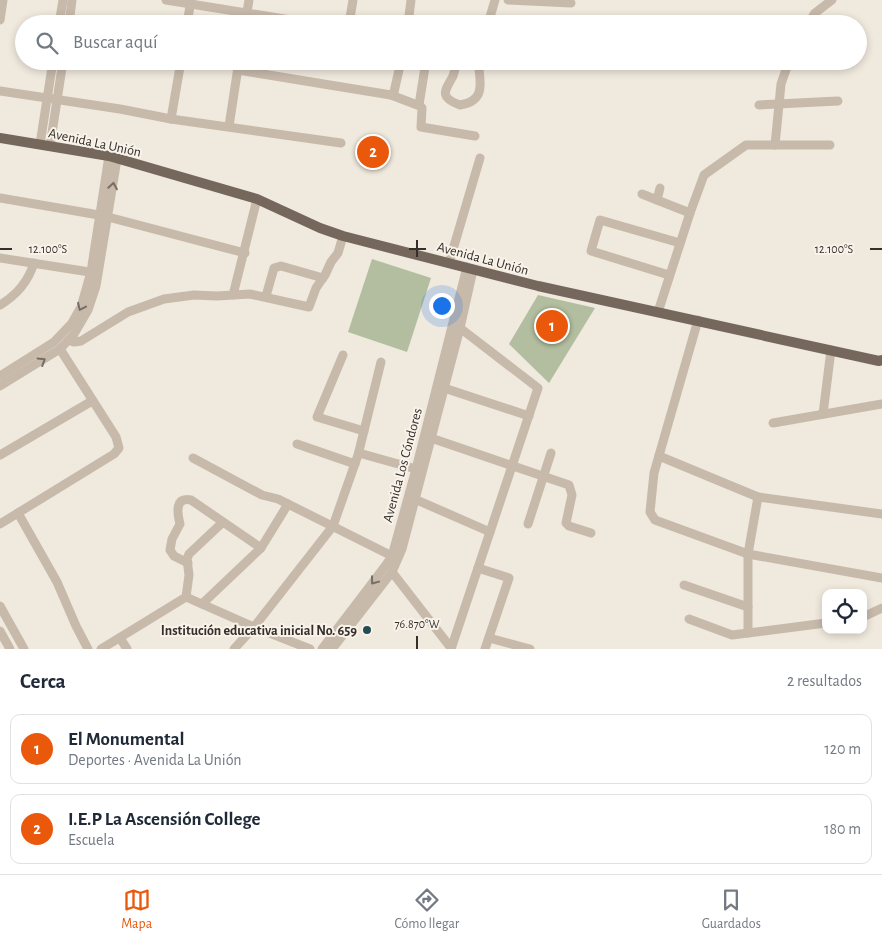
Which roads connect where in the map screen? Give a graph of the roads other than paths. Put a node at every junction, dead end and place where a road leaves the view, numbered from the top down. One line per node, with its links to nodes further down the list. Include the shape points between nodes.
1 (3, 0): 22 (street)
2 (63, 0): 14 (street)
3 (72, 0): 15 (street)
4 (166, 0): 11 (street)
5 (249, 0): 13 (street)
6 (353, 0): 18 (street)
7 (411, 0): 19 (street)
8 (495, 0): 20 (street)
9 (508, 0): 12 (street)
10 (832, 0): 21 (street)
11 (191, 2): 13 (street); 16 (street)
12 (571, 3)
13 (247, 13): 17 (street)
14 (60, 15)
15 (70, 15)
16 (189, 15)
17 (259, 15)
18 (350, 15)
19 (409, 15)
20 (491, 15)
21 (814, 15)
22 (0, 20)
23 (52, 70): 35 (street)
24 (61, 70): 36 (street)
25 (179, 70): 41 (street)
26 (237, 70): 42 (street)
27 (259, 70): 34 (street)
28 (399, 70): 34 (street)
29 (425, 70): 39 (street)
30 (454, 70): 31 (street, via 444,90 448,100 460,105 477,97)
31 (480, 70)
32 (786, 70): 38 (street)
33 (0, 91): 35 (street)
34 (391, 95): 39 (street)
35 (47, 98): 36 (street); 46 (street)
36 (56, 100): 41 (street); 46 (street)
37 (838, 101): 38 (street)
38 (779, 104): 40 (street); 47 (street)
39 (419, 105): 43 (street, via 422,108 421,127)
40 (759, 105)
41 (171, 119): 42 (street)
42 (229, 126): 45 (street)
43 (476, 136)
44 (0, 138): 46 (main road, Avenida La Unión)
45 (341, 143)
46 (45, 145): 49 (main road, Avenida La Unión)
47 (775, 145): 48 (street); 56 (street, via 746,145 706,173)
48 (830, 145)
49 (113, 157): 54 (main road, Avenida La Unión); 57 (street)
50 (480, 158): 63 (street)
51 (660, 188): 55 (street)
52 (642, 194): 55 (street)
53 (0, 198): 57 (street)
54 (257, 199): 58 (main road, Avenida La Unión); 60 (street)
55 (657, 200): 56 (street)
56 (690, 212): 59 (street)
57 (103, 216): 60 (street); 65 (street)
58 (343, 236): 63 (main road, Avenida La Unión); 67 (street, via 338,253)
59 (680, 243): 66 (street); 66 (street, via 600,220 591,251)
60 (245, 253): 68 (street)
61 (0, 258): 62 (street)
62 (34, 263): 65 (street); 70 (street, via 21,288)
63 (449, 263): 64 (main road, Avenida La Unión)
64 (470, 269): 71 (main road, Avenida La Unión); 73 (street, Avenida Los Cóndores); 98 (street, Avenida Los Cóndores)
65 (94, 273): 74 (street, via 94,294); 80 (street, one-way to 80, via 81,307 67,330 47,348)
66 (669, 275): 71 (street)
67 (323, 278): 69 (street, via 309,307); 69 (street, via 281,266 274,268)
68 (233, 295): 69 (street); 74 (street, via 164,299 128,312 81,341)
69 (266, 296)
70 (0, 306)
71 (658, 312): 72 (main road, Avenida La Unión)
72 (698, 320): 76 (main road, Avenida La Unión); 94 (street)
73 (460, 328): 82 (street, Avenida Los Cóndores); 86 (street, via 538,388)
74 (69, 340): 75 (street)
75 (60, 349): 81 (street, one-way to 75); 83 (street)
76 (831, 350): 79 (main road, Avenida La Unión); 85 (street)
77 (343, 355): 88 (street, via 317,417)
78 (381, 362): 88 (street)
79 (881, 362)
80 (0, 376)
81 (0, 386)
82 (444, 388): 86 (street); 89 (street, Avenida Los Cóndores)
83 (92, 401): 93 (street); 103 (street, via 116,437 119,448)
84 (882, 404): 85 (street)
85 (823, 414): 87 (street)
86 (529, 416): 97 (street)
87 (773, 423)
88 (364, 431): 91 (street)
89 (431, 438): 97 (street); 101 (street, Avenida Los Cóndores)
90 (297, 444): 96 (street)
91 (359, 453): 96 (street); 98 (street)
92 (551, 453): 99 (street)
93 (0, 455)
94 (660, 456): 100 (street); 112 (street, via 650,495 650,512 655,520)
95 (192, 458): 102 (street)
96 (355, 464): 108 (street)
97 (512, 465): 99 (street); 109 (street)
98 (416, 469): 101 (street, Avenida Los Cóndores)
99 (544, 476): 107 (street); 110 (street, via 569,485 572,495 566,523)
100 (758, 497): 104 (street); 112 (street)
101 (412, 498): 109 (street); 113 (street, Avenida Los Cóndores); 116 (street, Avenida Los Cóndores, via 402,549)
102 (288, 504): 108 (street); 111 (street)
103 (18, 513): 106 (street); 134 (street)
104 (882, 514)
105 (223, 522): 111 (street); 114 (street, via 189,554); 114 (street, via 191,500 181,501 177,512 180,524 170,550 174,556)
106 (0, 524)
107 (528, 524)
108 (333, 526): 113 (street); 127 (street)
109 (490, 532): 115 (street)
110 (591, 534)
111 (261, 548): 120 (street)
112 (748, 554): 117 (street); 122 (street)
113 (392, 556): 139 (street, Avenida Los Cóndores, one-way to 139)
114 (188, 563): 119 (street, via 190,575)
115 (478, 568): 131 (street, via 509,578); 141 (street)
116 (392, 572): 140 (street, Avenida Los Cóndores); 141 (street)
117 (882, 578)
118 (684, 585): 122 (street)
119 (186, 597): 120 (street); 130 (street)
120 (202, 604): 127 (street)
121 (0, 606): 133 (street)
122 (748, 607): 129 (street)
123 (882, 608): 124 (street)
124 (867, 615)
125 (690, 618): 129 (street, via 732,635)
126 (822, 624): 129 (street)
127 (254, 627): 137 (street); 138 (street)
128 (0, 631): 132 (street)
129 (748, 633)
130 (120, 638): 135 (street); 136 (street)
131 (489, 638): 142 (street); 143 (street)
132 (10, 649)
133 (24, 649)
134 (88, 649)
135 (101, 649)
136 (126, 649)
137 (234, 649)
138 (310, 649)
139 (322, 649)
140 (332, 649)
141 (451, 649)
142 (486, 649)
143 (530, 649)

